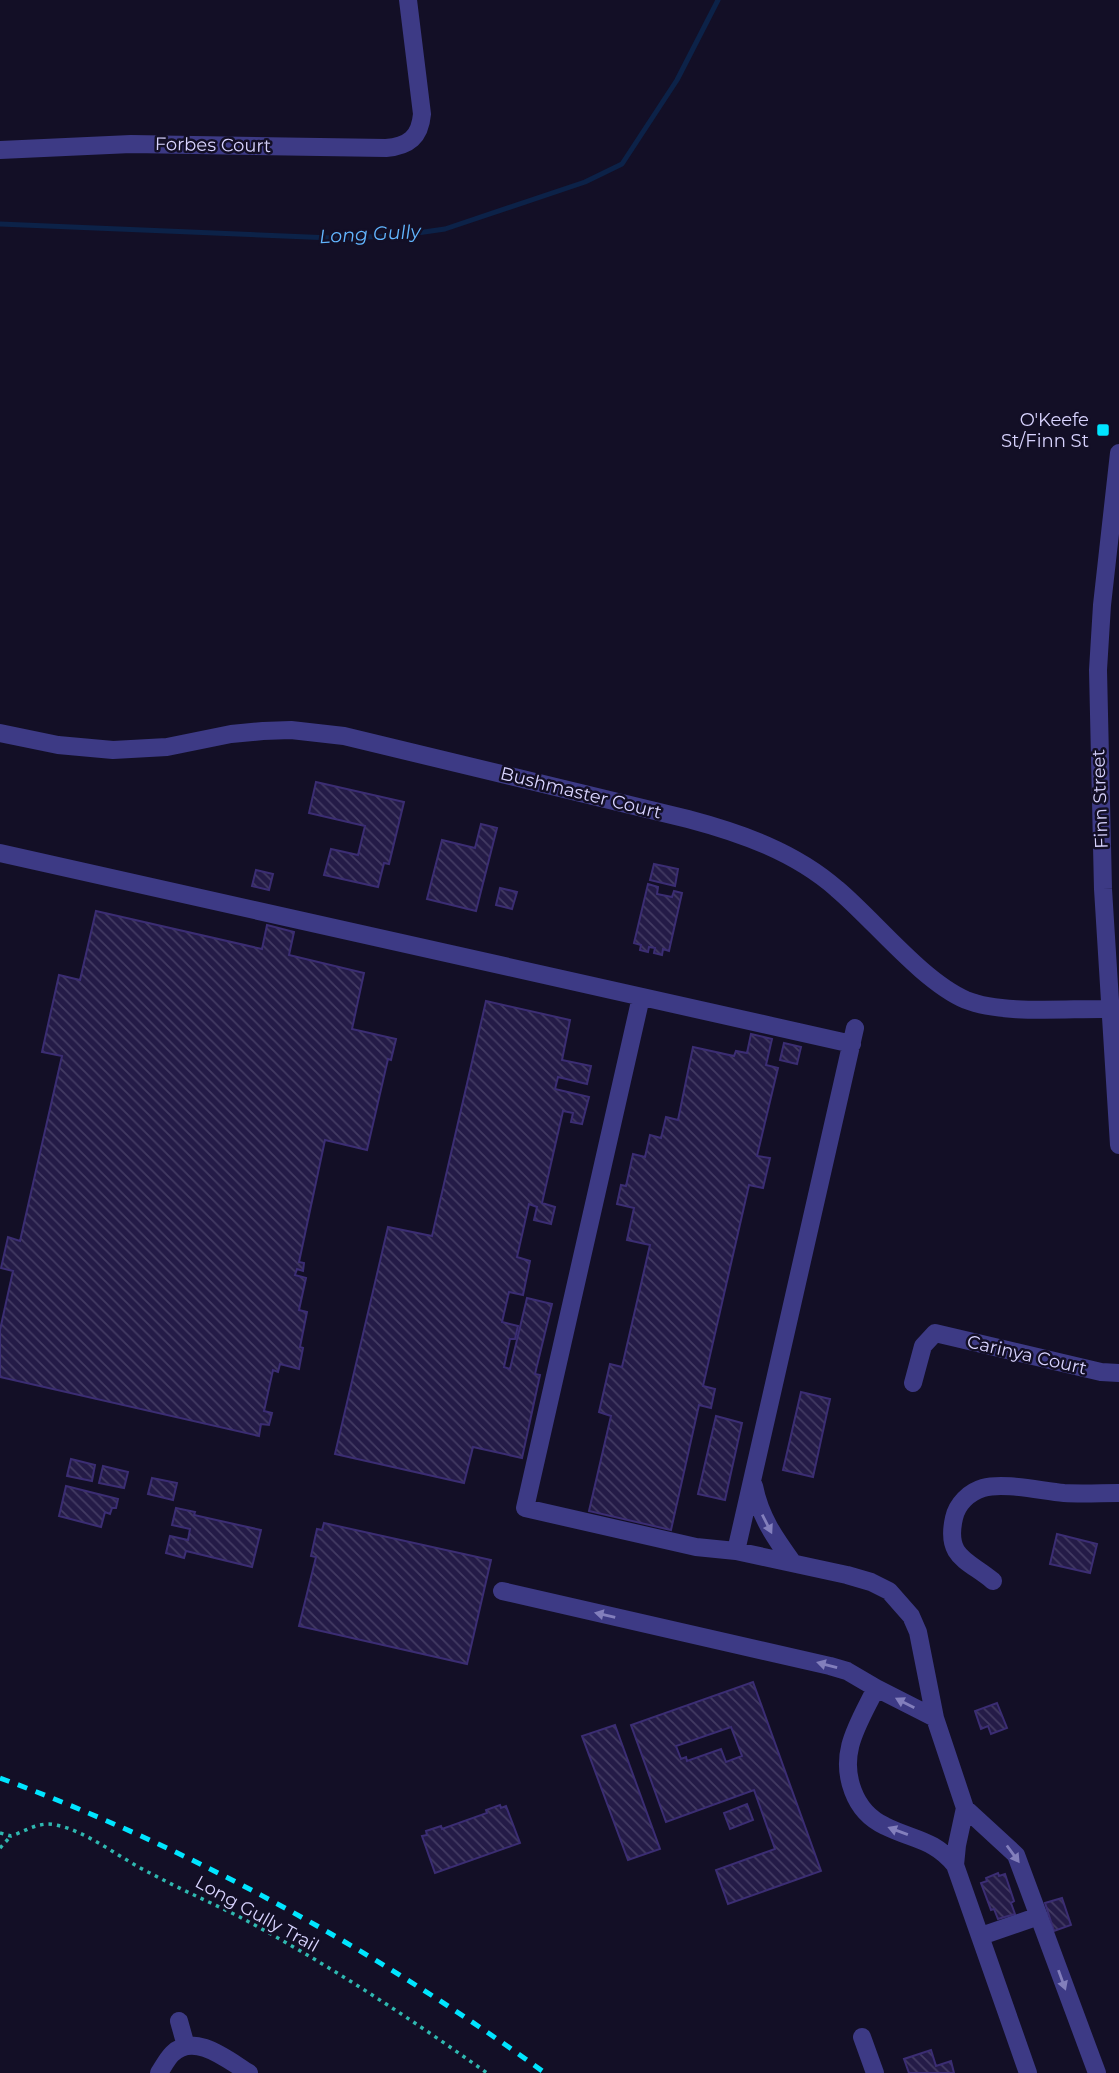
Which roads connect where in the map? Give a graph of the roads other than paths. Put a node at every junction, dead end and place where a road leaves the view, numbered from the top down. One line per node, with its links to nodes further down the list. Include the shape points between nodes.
1 (408, 0): 2 (street, Forbes Court, via 421,102 419,131 406,145 131,144)
2 (0, 150)
3 (1119, 453): 4 (street, Finn Street)
4 (1115, 526): 7 (street, Finn Street, via 1098,670)
5 (0, 733): 9 (street, Bushmaster Court, via 86,749 141,750 262,731 318,732 675,816 759,841 817,872 929,976 969,1001 1012,1008)
6 (0, 853): 8 (street)
7 (1111, 887): 9 (street, Finn Street)
8 (641, 997): 13 (street, via 853,1036); 15 (street, via 525,1508 696,1547)
9 (1110, 1009): 10 (street, Finn Street)
10 (1119, 1145)
11 (1119, 1373): 12 (street, Carinya Court, via 935,1333 923,1346)
12 (913, 1383)
13 (753, 1480): 15 (street); 16 (street, one-way to 16, via 769,1531)
14 (1119, 1493): 17 (street, via 990,1486 972,1492 956,1512 955,1548 960,1558)
15 (736, 1551): 16 (street)
16 (793, 1563): 20 (street, via 871,1582 901,1603 923,1649)
17 (993, 1581)
18 (502, 1591): 19 (street, one-way to 18, via 830,1666)
19 (876, 1688): 20 (street, one-way to 19); 22 (street, one-way to 19, via 937,1847 884,1826 866,1814 856,1799 849,1782 848,1751)
20 (935, 1718): 21 (street)
21 (965, 1808): 22 (street); 23 (street, one-way to 23, via 1016,1855)
22 (956, 1865): 24 (street)
23 (1039, 1916): 24 (street); 32 (street, one-way to 32)
24 (981, 1936): 31 (street)
25 (179, 2021): 27 (street)
26 (862, 2037): 30 (street)
27 (186, 2046): 28 (street, via 171,2055); 29 (street, via 205,2048)
28 (159, 2073)
29 (249, 2073)
30 (875, 2073)
31 (1028, 2073)
32 (1097, 2073)

